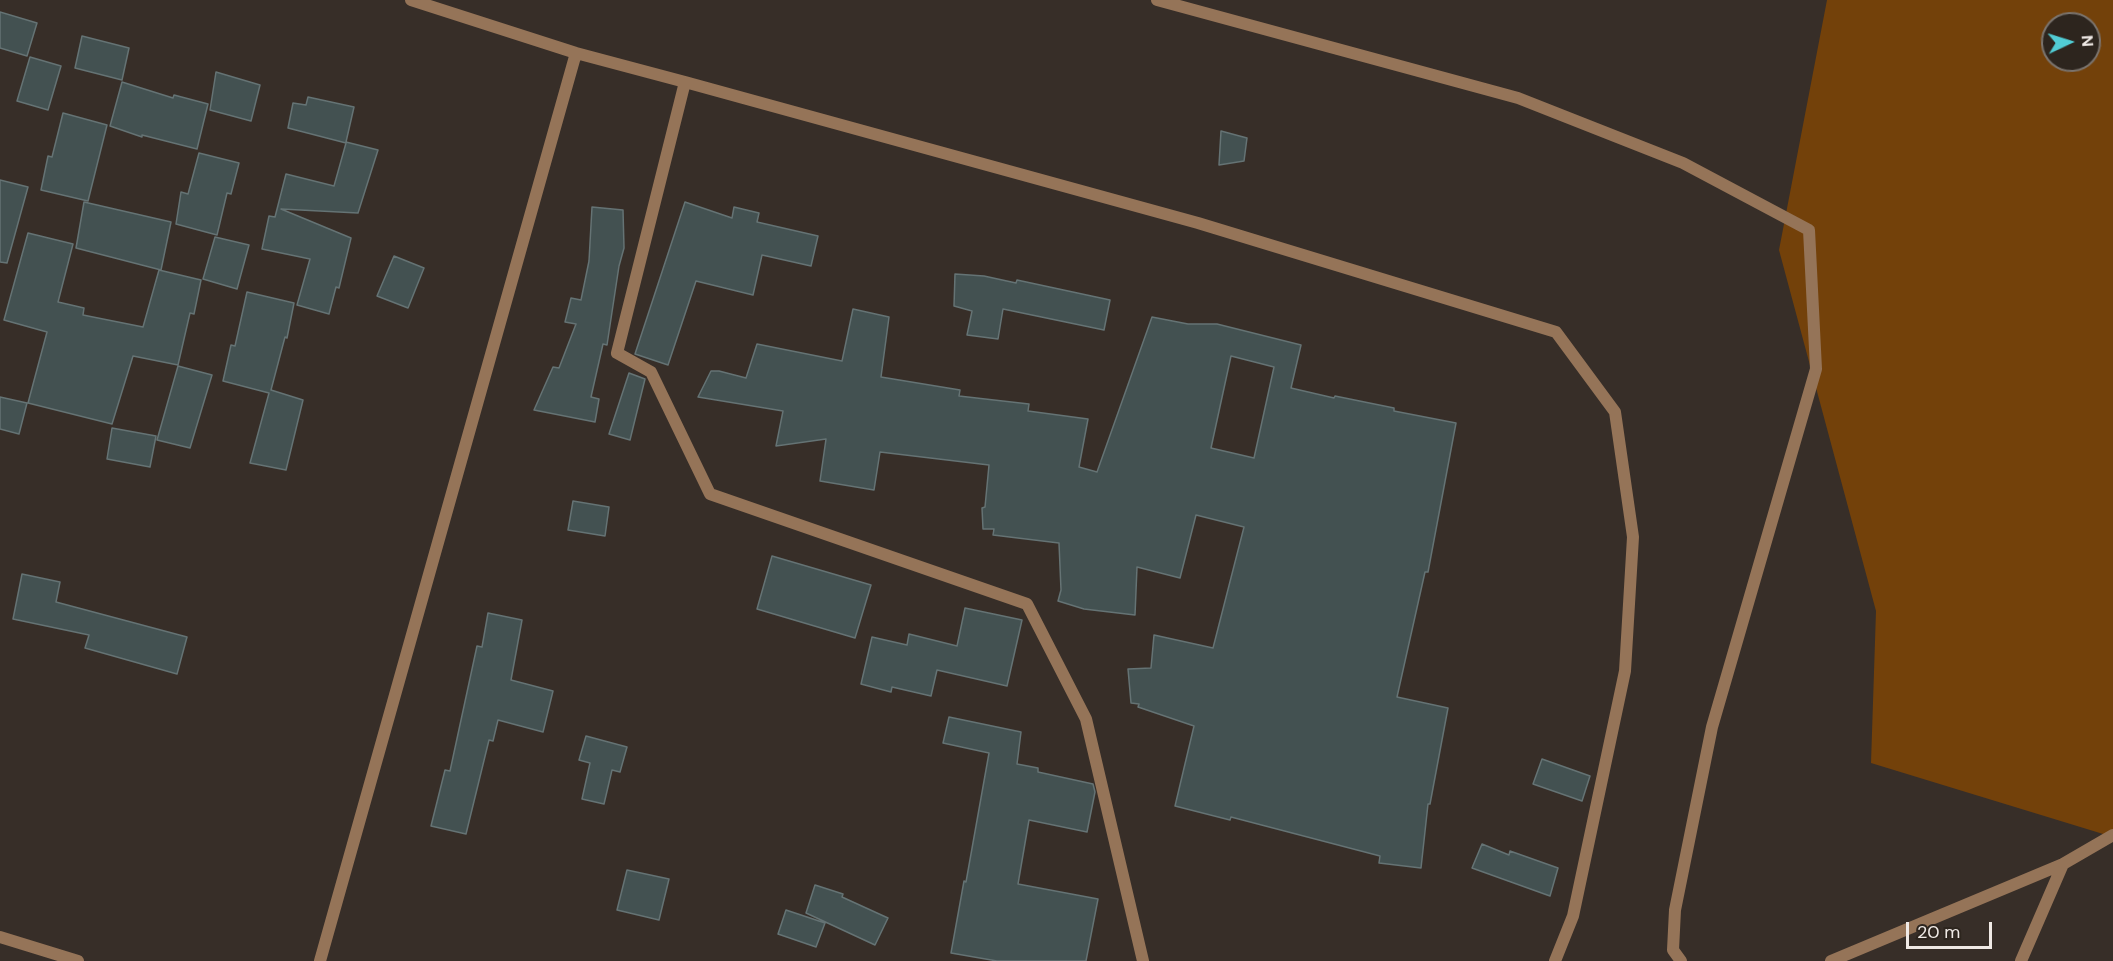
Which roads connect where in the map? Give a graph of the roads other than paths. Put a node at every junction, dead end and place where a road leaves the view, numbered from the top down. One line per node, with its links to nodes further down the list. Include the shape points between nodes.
1 (411, 0): 3 (street)
2 (1157, 0): 12 (street, via 1518,98 1683,163 1809,230 1816,369 1712,727 1675,910 1673,950)
3 (576, 53): 4 (street); 9 (street)
4 (685, 81): 10 (street, via 617,353 651,372 710,494 1027,604 1086,719); 11 (street, via 1198,223 1556,332 1615,412 1633,537 1625,671 1573,916)
5 (2113, 835): 6 (street)
6 (2063, 864): 13 (street); 14 (street)
7 (0, 937): 8 (street)
8 (78, 961)
9 (320, 961)
10 (1143, 961)
11 (1555, 961)
12 (1681, 961)
13 (1831, 961)
14 (2021, 961)

